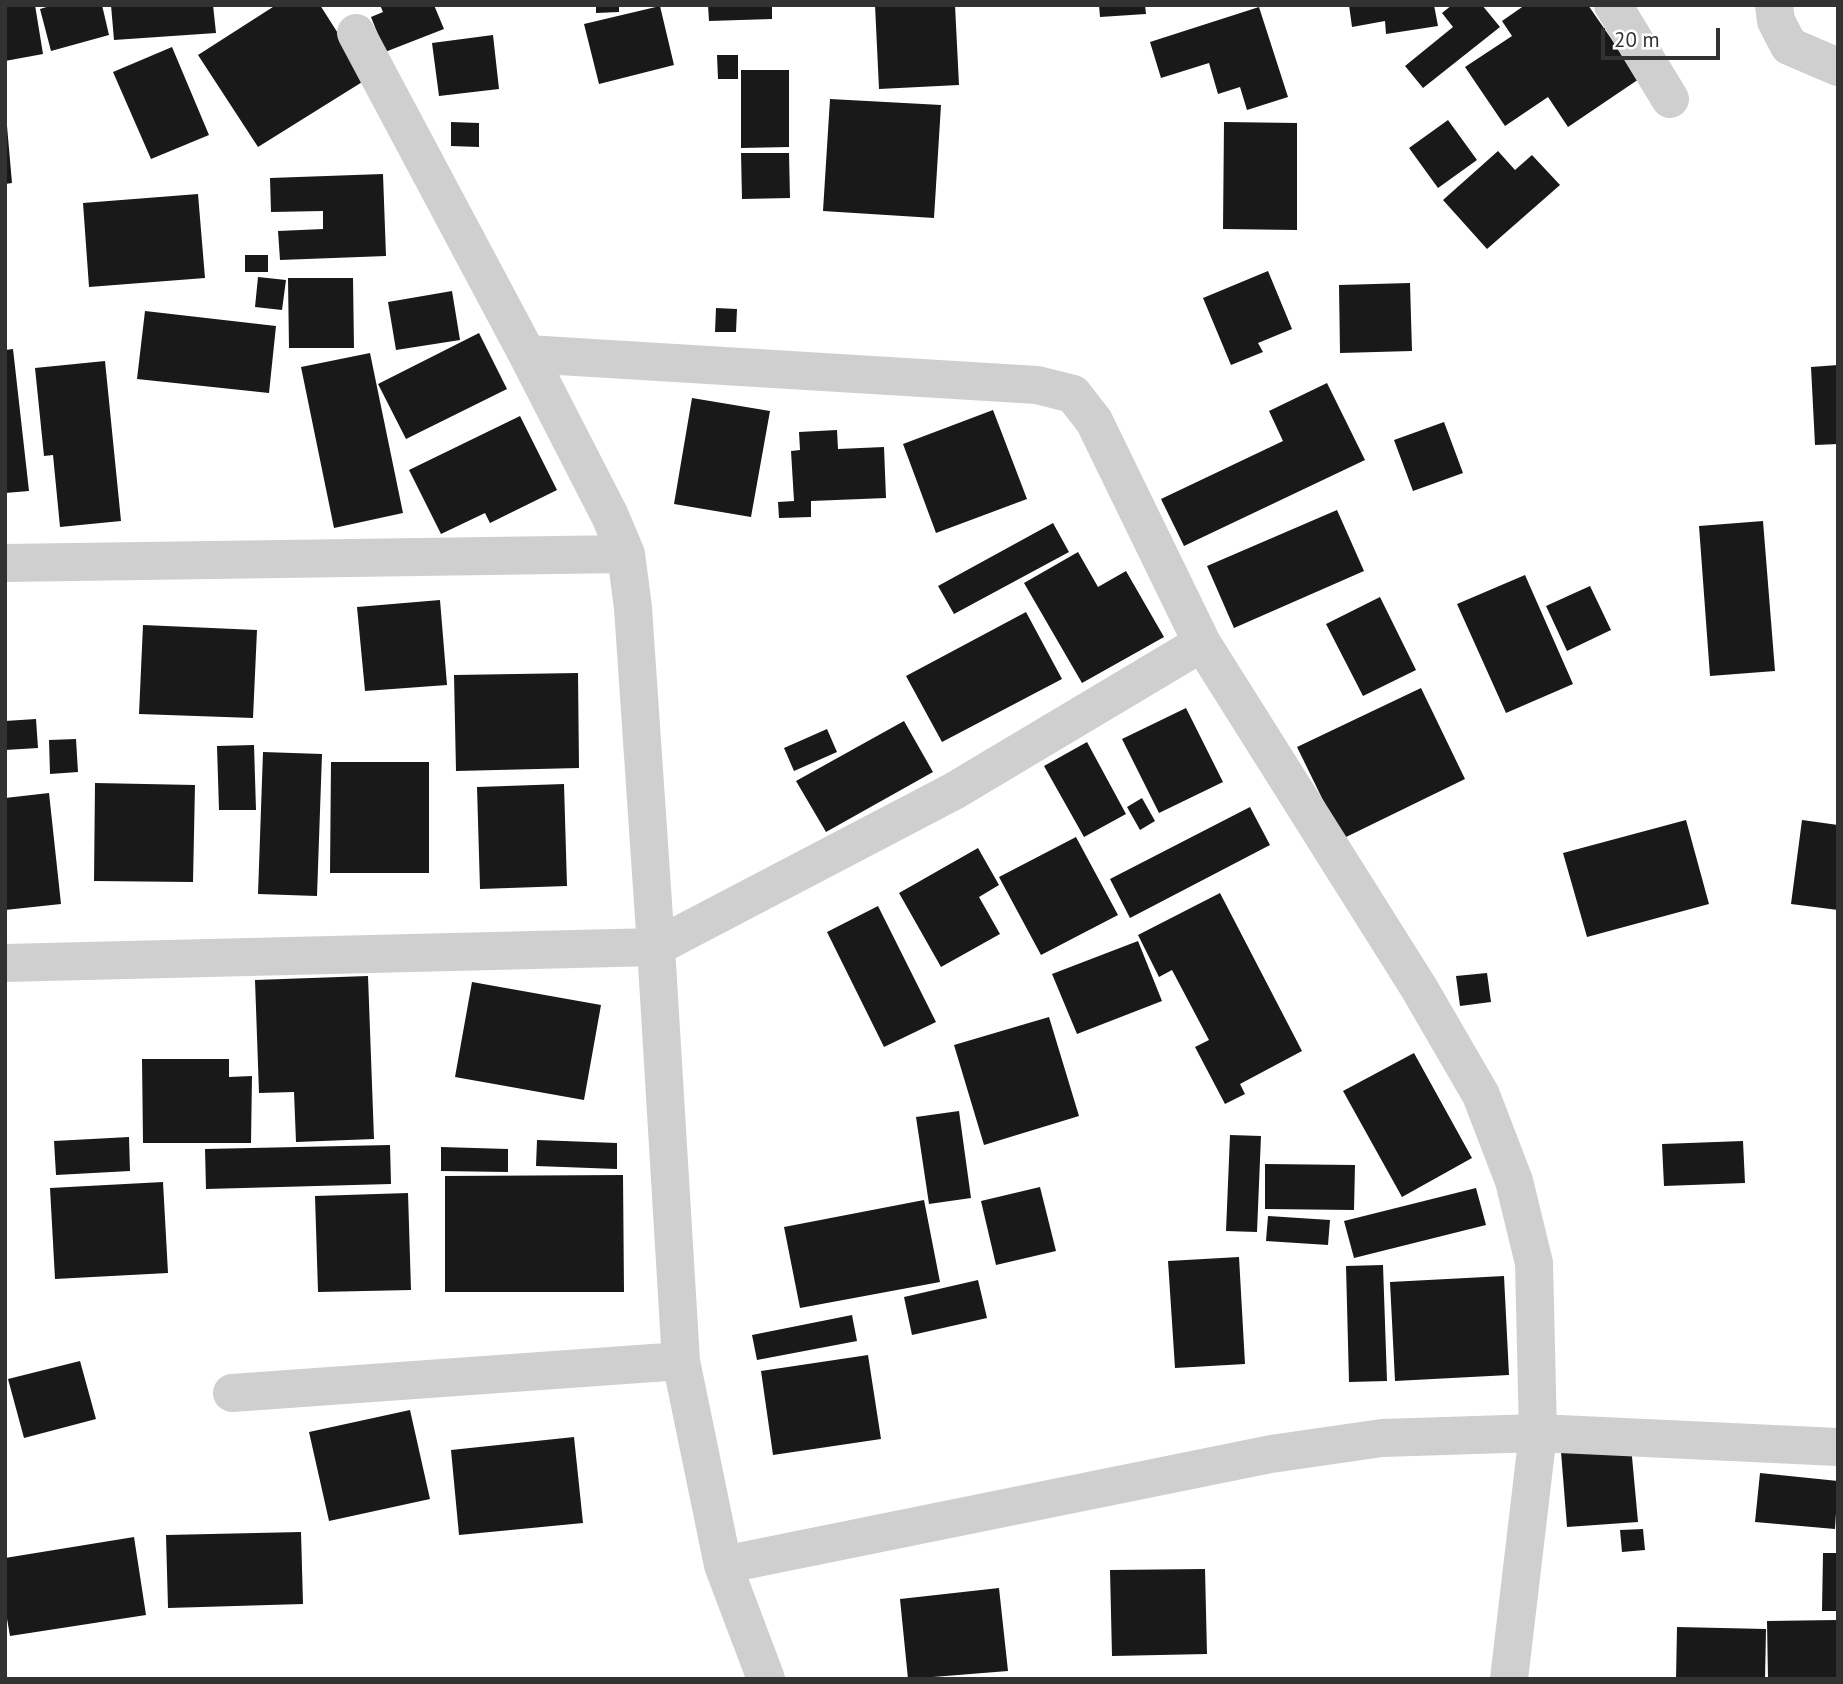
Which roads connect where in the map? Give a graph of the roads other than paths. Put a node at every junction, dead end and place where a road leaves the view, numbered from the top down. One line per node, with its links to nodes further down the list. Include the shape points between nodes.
1 (1613, 5): 5 (street)
2 (1774, 5): 4 (street, via 1776,21 1789,46)
3 (356, 33): 6 (street)
4 (1838, 67)
5 (1670, 99)
6 (527, 354): 7 (street); 9 (street, via 1037,385 1073,394 1094,421)
7 (626, 554): 8 (street); 10 (street)
8 (5, 563)
9 (1202, 643): 10 (street, via 954,791); 14 (street, via 1419,988 1481,1096 1514,1181 1534,1263)
10 (656, 947): 11 (street); 12 (street)
11 (5, 963)
12 (681, 1361): 13 (street); 16 (street)
13 (232, 1393)
14 (1538, 1433): 15 (street); 16 (street, via 1382,1438 1270,1454); 18 (street)
15 (1831, 1439)
16 (723, 1565): 17 (street)
17 (765, 1679)
18 (1509, 1679)

